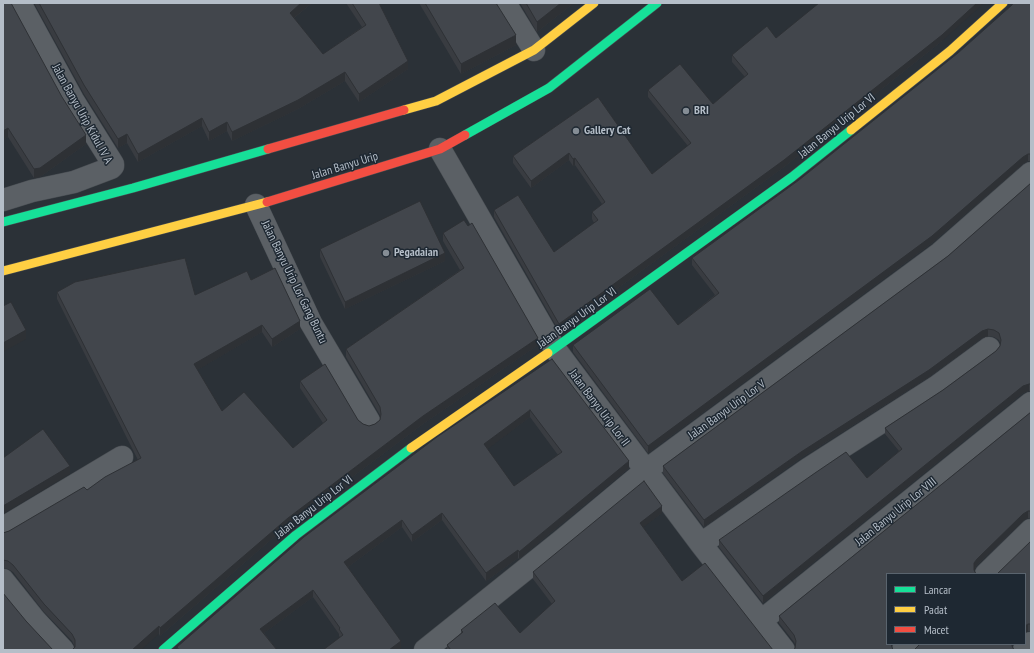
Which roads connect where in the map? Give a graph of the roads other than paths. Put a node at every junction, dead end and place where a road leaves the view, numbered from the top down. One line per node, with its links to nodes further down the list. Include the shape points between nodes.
1 (20, 3): 9 (street, Jalan Banyu Urip Kidul IV A, via 73,100 113,166 74,182)
2 (505, 3): 6 (street)
3 (594, 3): 6 (main road)
4 (657, 3): 7 (main road, Jalan Banyu Urip, via 549,88)
5 (1003, 3): 14 (main road, Jalan Banyu Urip Lor VI, via 950,51 792,178)
6 (534, 50): 11 (main road, via 436,101 140,186)
7 (440, 149): 10 (main road, Jalan Banyu Urip); 14 (street, Jalan Banyu Urip Lor II)
8 (1031, 173): 18 (street, Jalan Banyu Urip Lor V, via 940,253)
9 (3, 200)
10 (256, 205): 12 (main road, Jalan Banyu Urip); 16 (street, Jalan Banyu Urip Lor Gang Buntu, via 311,323)
11 (6, 217)
12 (3, 272)
13 (989, 348): 21 (street, via 936,387 808,468)
14 (555, 349): 18 (street, Jalan Banyu Urip Lor II); 27 (main road, Jalan Banyu Urip Lor VI, via 430,434 296,535)
15 (1031, 403): 24 (street, Jalan Banyu Urip Lor VIII)
16 (369, 421)
17 (122, 457): 19 (street)
18 (646, 471): 21 (street, Jalan Banyu Urip Lor II); 28 (street, Jalan Banyu Urip Lor V)
19 (3, 528)
20 (1031, 530): 22 (street)
21 (701, 544): 24 (street, Jalan Banyu Urip Lor II)
22 (987, 573)
23 (3, 580): 26 (street)
24 (761, 621): 29 (street, Jalan Banyu Urip Lor II)
25 (1031, 643): 30 (street)
26 (63, 650)
27 (163, 650)
28 (426, 650)
29 (784, 650)
30 (1024, 650)

